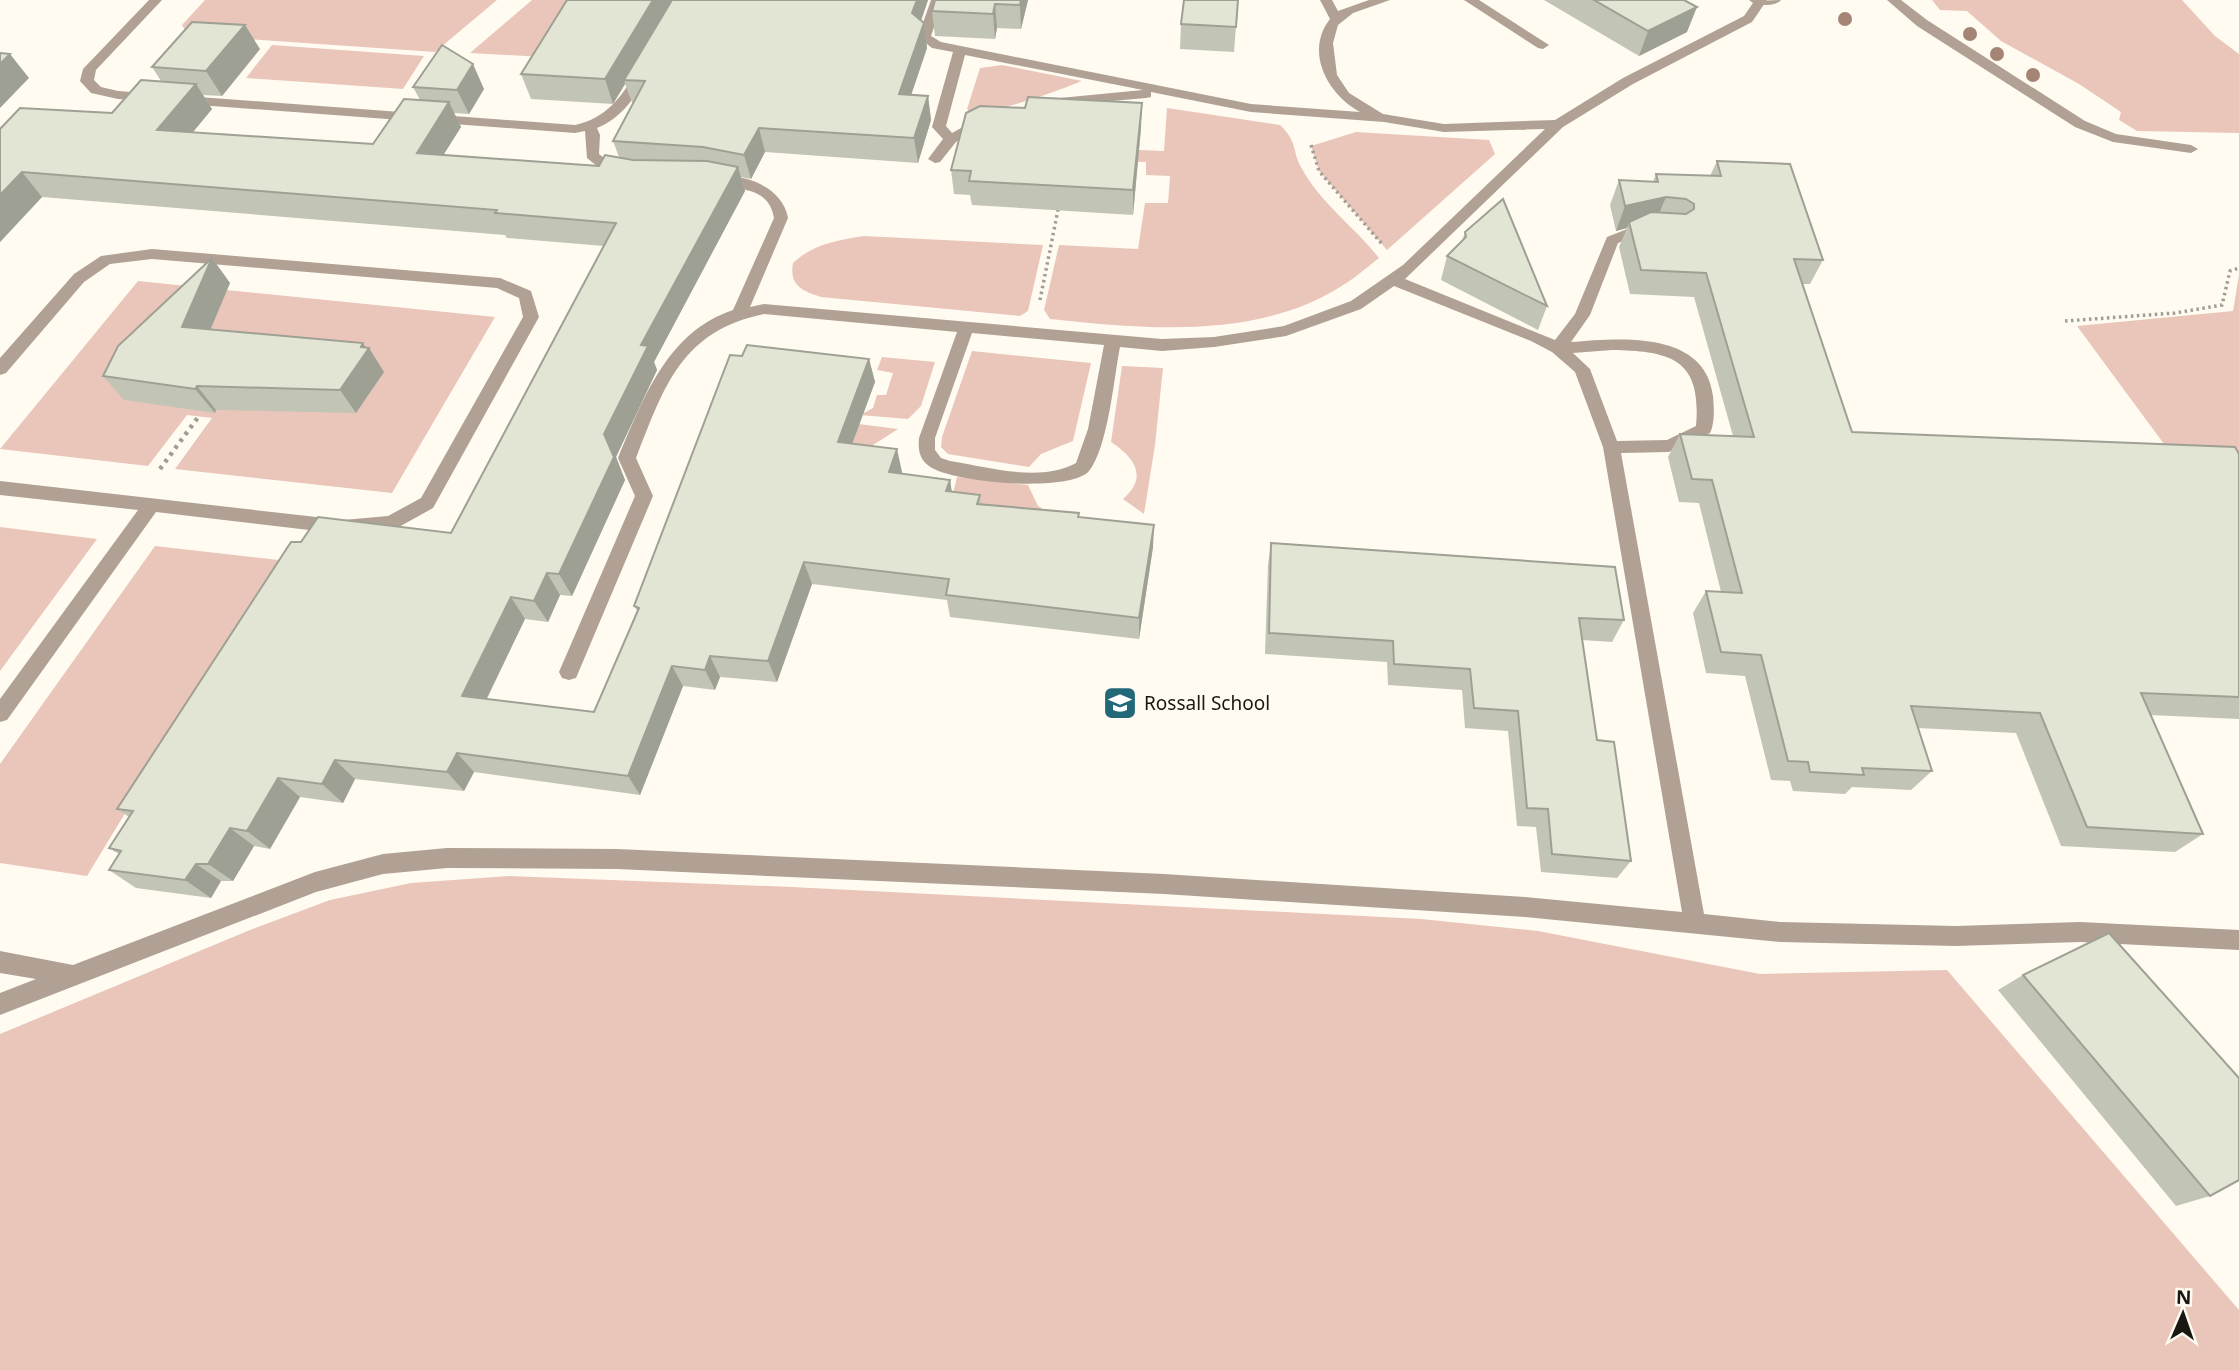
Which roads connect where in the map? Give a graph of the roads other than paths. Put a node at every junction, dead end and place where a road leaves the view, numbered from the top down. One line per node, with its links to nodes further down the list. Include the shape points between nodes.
1 (156, 0): 19 (street, via 90,69 87,81 96,90 544,128)
2 (937, 0): 12 (street, via 925,37 937,45)
3 (1326, 0): 10 (street)
4 (1384, 0): 10 (street)
5 (1470, 0): 11 (street)
6 (1755, 0): 9 (street)
7 (1775, 0): 9 (street)
8 (1893, 0): 21 (street, via 2080,124 2113,138)
9 (1761, 1): 18 (street, via 1748,19 1628,81)
10 (1336, 19): 17 (street, via 1326,52 1333,80 1355,104)
11 (1543, 45)
12 (960, 49): 14 (street); 20 (street, via 939,127)
13 (651, 57): 19 (street, via 621,108)
14 (1168, 92): 15 (street); 17 (street, via 1251,108)
15 (1040, 105)
16 (993, 117): 20 (street)
17 (1384, 118): 18 (street, via 1444,128)
18 (1558, 124): 26 (street)
19 (590, 127): 23 (street, via 592,155 613,172)
20 (951, 139): 22 (street)
21 (2191, 149)
22 (935, 159)
23 (638, 174)
24 (703, 180): 27 (street, via 741,183 772,195 781,208 781,218)
25 (1664, 230): 30 (street, via 1640,229 1612,240 1582,315)
26 (1401, 275): 29 (street, via 1356,305 1286,331 1214,342); 30 (street)
27 (740, 311): 28 (street, via 764,309); 35 (street, via 709,325 669,366 627,458 645,495)
28 (966, 328): 29 (street); 29 (street, via 926,451 949,467 1042,478 1067,477 1084,467)
29 (1113, 342)
30 (1558, 348): 32 (street, via 1582,369); 32 (street, via 1651,347 1679,355 1697,372 1706,404 1704,429 1669,446)
31 (0, 369): 34 (street, via 79,278 106,260 152,254 500,284 526,295 531,317 427,503 391,523 343,527)
32 (1611, 447): 37 (street)
33 (0, 488): 34 (street)
34 (144, 503): 36 (street)
35 (569, 672)
36 (0, 714)
37 (1694, 922): 38 (street, via 1780,932 1956,936 2080,932); 40 (street, via 1525,906 1150,883 617,859 447,858 383,864 315,882)
38 (2239, 940)
39 (0, 962): 40 (street)
40 (74, 975): 41 (street)
41 (0, 1004)

